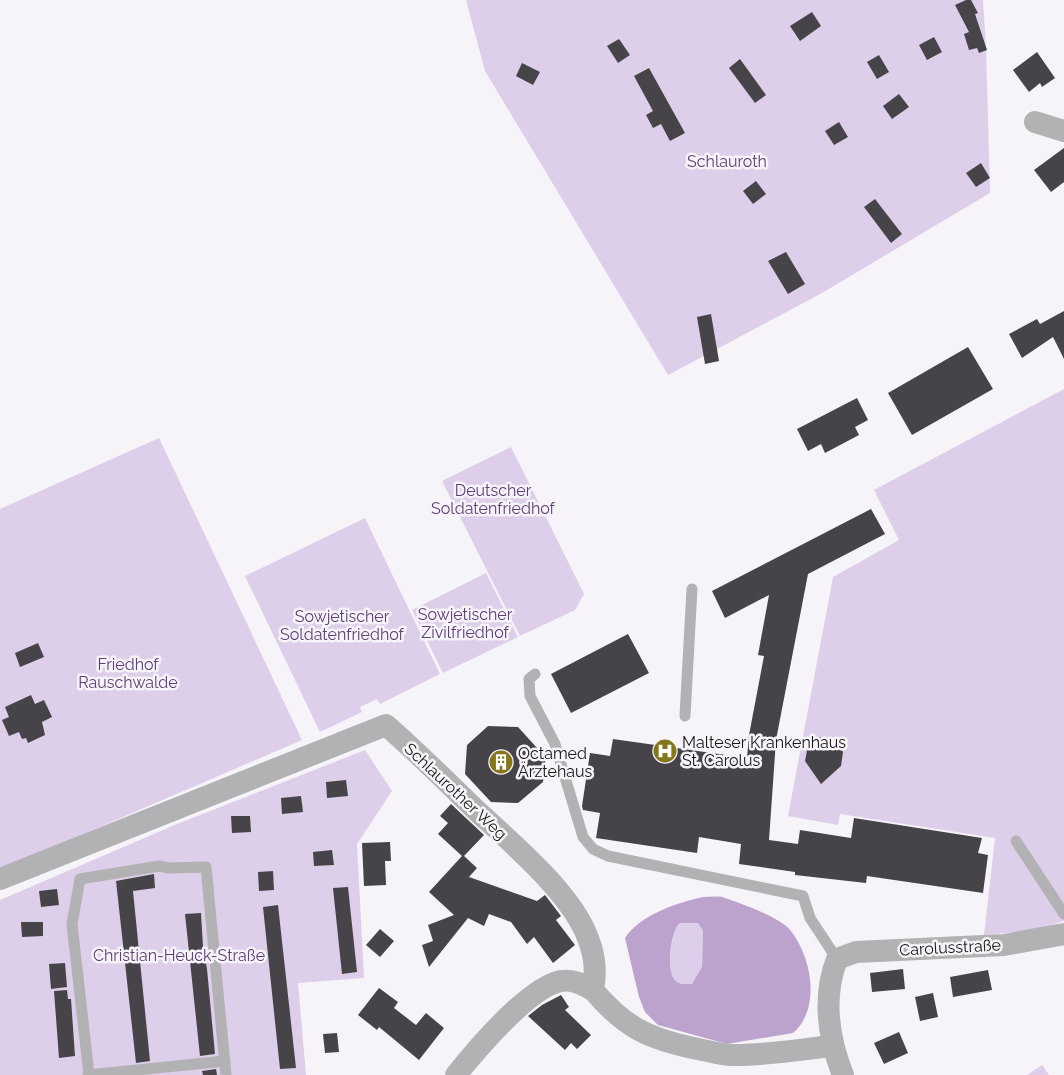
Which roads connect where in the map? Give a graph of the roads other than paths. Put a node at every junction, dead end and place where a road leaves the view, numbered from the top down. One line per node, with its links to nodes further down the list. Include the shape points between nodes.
1 (1035, 122): 2 (street)
2 (1064, 131)
3 (692, 589): 5 (lane)
4 (535, 674): 10 (lane, via 530,679 530,696 554,744 583,836 593,849 608,856 803,896 810,918)
5 (685, 716)
6 (1016, 841): 8 (lane)
7 (0, 879): 11 (street, Schlaurother Weg, via 386,726 510,842 570,906 594,953)
8 (1064, 914)
9 (1064, 934): 10 (street, Carolusstraße, via 1004,945 856,952)
10 (837, 959): 12 (street, via 828,980)
11 (594, 990): 12 (street, via 627,1023 646,1035 680,1045 732,1055); 16 (street, via 573,981 559,981 543,990 486,1038)
12 (832, 1046): 17 (street)
13 (225, 1060): 14 (lane); 14 (lane, via 206,867 159,866 80,879 72,924); 15 (lane)
14 (89, 1075)
15 (226, 1075)
16 (456, 1075)
17 (843, 1075)

